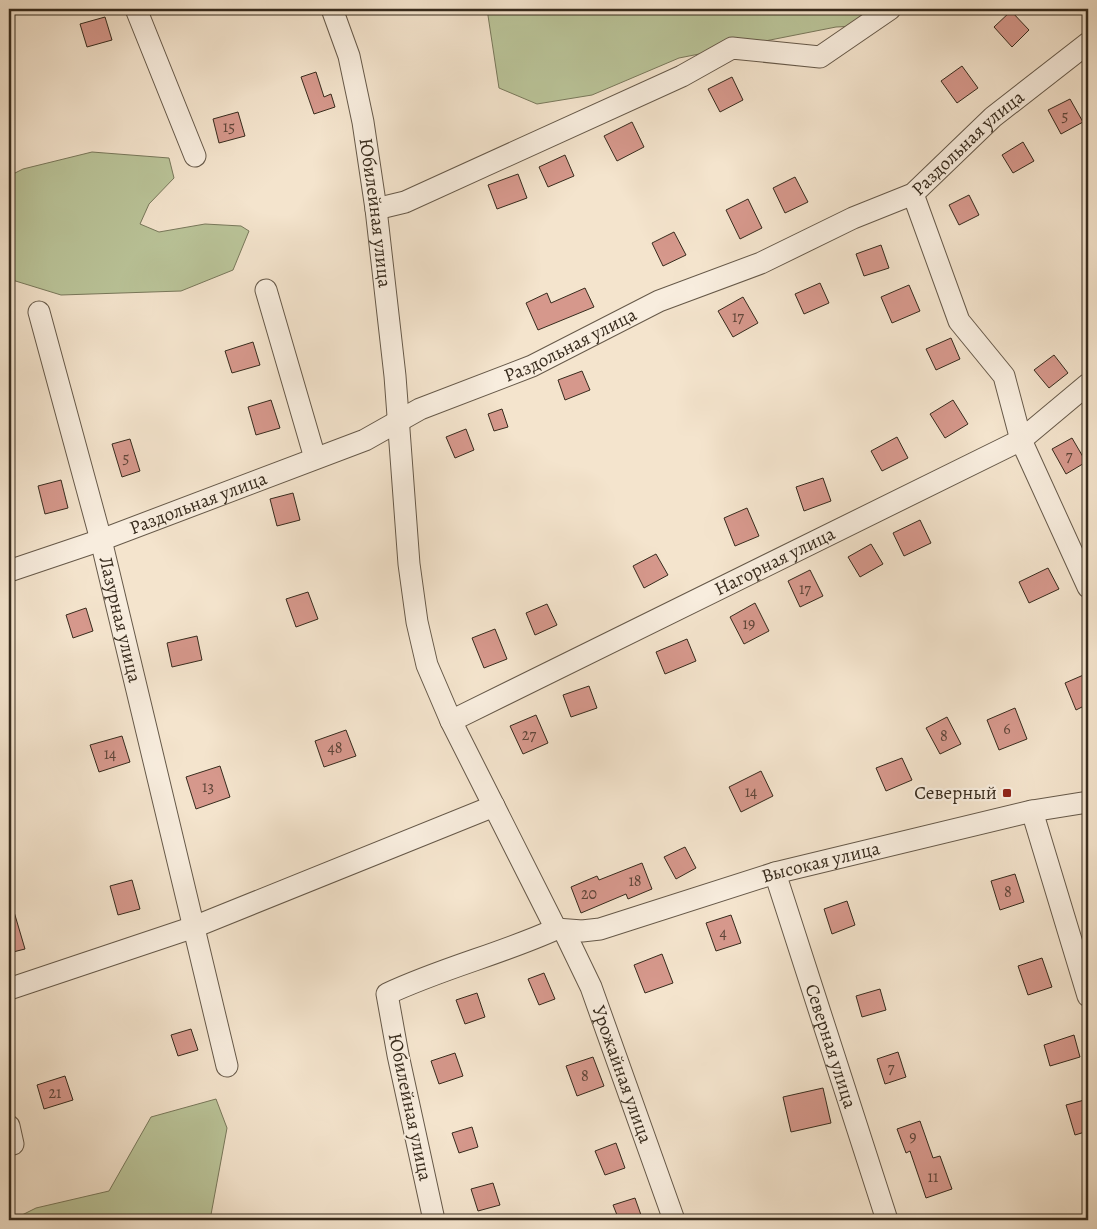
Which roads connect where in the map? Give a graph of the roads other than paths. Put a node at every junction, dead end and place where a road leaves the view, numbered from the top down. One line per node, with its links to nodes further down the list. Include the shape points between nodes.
1 (136, 9): 5 (street)
2 (332, 9): 7 (street, Юбилейная улица, via 349,56)
3 (890, 9): 7 (street, via 820,57 732,48 682,76 405,202)
4 (1088, 43): 6 (street, Раздольная улица, via 993,117)
5 (195, 156)
6 (913, 194): 11 (street, Раздольная улица, via 853,218 761,263 659,301 532,366); 12 (street, via 959,321 1004,376)
7 (376, 209): 11 (street, Юбилейная улица)
8 (266, 290): 13 (street)
9 (39, 312): 14 (street, Лазурная улица)
10 (1088, 384): 12 (street, Нагорная улица)
11 (397, 421): 13 (street, Раздольная улица, via 365,440); 17 (street, Юбилейная улица, via 409,564 418,622 427,665)
12 (1021, 440): 16 (street); 17 (street, Нагорная улица)
13 (314, 458): 14 (street, Раздольная улица)
14 (101, 540): 15 (street, Раздольная улица); 22 (street, Лазурная улица)
15 (9, 571)
16 (1087, 582)
17 (451, 721): 19 (street, Урожайная улица)
18 (1088, 802): 20 (street, Высокая улица)
19 (494, 806): 22 (street); 23 (street, Урожайная улица)
20 (1032, 811): 21 (street, Высокая улица); 26 (street)
21 (775, 873): 23 (street, Высокая улица, via 600,929); 30 (street, Северная улица)
22 (194, 927): 24 (street); 27 (street, Лазурная улица)
23 (560, 930): 25 (street, Высокая улица); 29 (street, Урожайная улица, via 591,987)
24 (9, 989)
25 (387, 994): 28 (street, Юбилейная улица)
26 (1088, 996)
27 (227, 1066)
28 (434, 1220)
29 (674, 1220)
30 (887, 1220)

